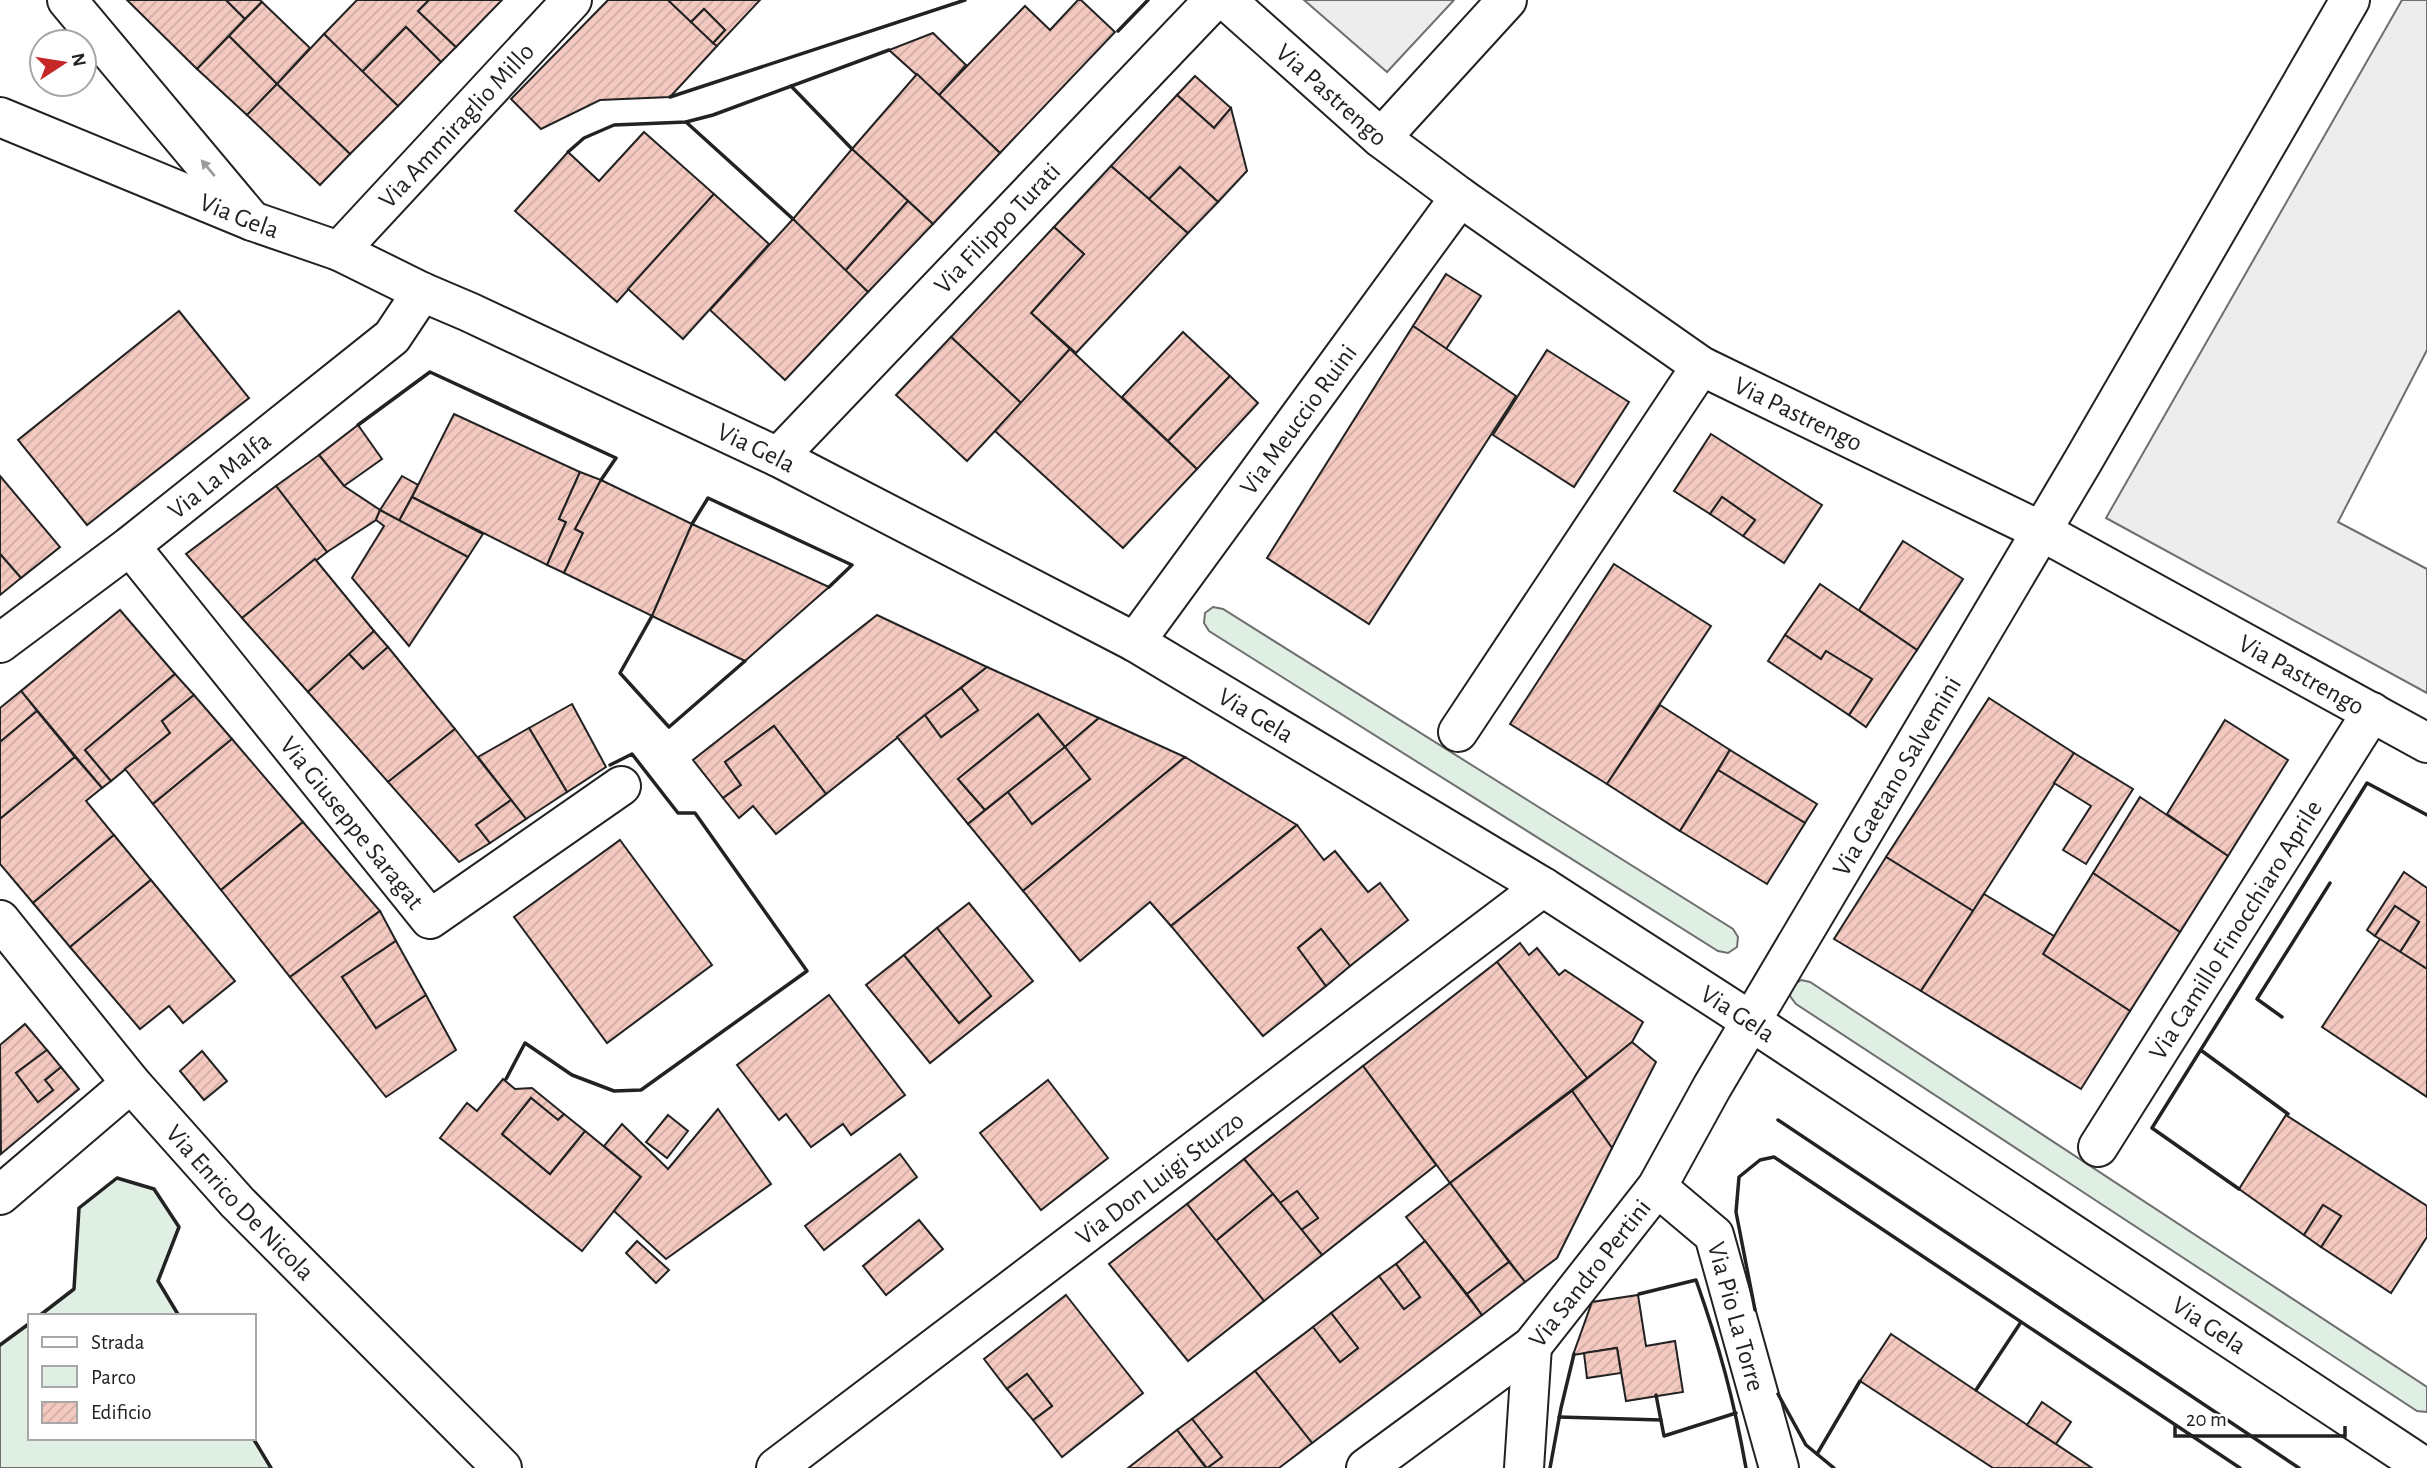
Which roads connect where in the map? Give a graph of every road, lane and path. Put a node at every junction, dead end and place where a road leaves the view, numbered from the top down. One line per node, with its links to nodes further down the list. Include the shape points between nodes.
1 (572, 0): 11 (street, Via Ammiraglio Millo)
2 (1214, 0): 14 (street, Via Filippo Turati)
3 (1226, 0): 8 (street, Via Pastrengo)
4 (1507, 0): 8 (street)
5 (2350, 0): 15 (street, Via Gaetano Salvemini)
6 (70, 1): 10 (street, one-way to 6)
7 (0, 117): 10 (street, Via Gela)
8 (1381, 138): 9 (street, Via Pastrengo)
9 (1460, 197): 13 (street, Via Pastrengo); 17 (street, Via Meuccio Ruini)
10 (252, 221): 11 (street, Via Gela)
11 (339, 251): 12 (street, Via Gela)
12 (422, 292): 14 (street, Via Gela); 16 (street, Via La Malfa, via 392,337)
13 (1701, 366): 15 (street, Via Pastrengo); 20 (street)
14 (779, 457): 17 (street, Via Gela)
15 (2041, 531): 19 (street, Via Pastrengo); 25 (street, Via Gaetano Salvemini)
16 (130, 546): 18 (street, Via La Malfa); 22 (street, Via Giuseppe Saragat, via 430,919)
17 (1135, 642): 23 (street, Via Gela)
18 (0, 643)
19 (2372, 712): 21 (street, Via Pastrengo); 27 (street, Via Camillo Finocchiaro Aprile)
20 (1458, 732)
21 (2427, 743)
22 (621, 786)
23 (1543, 887): 25 (street, Via Gela); 33 (street, Via Don Luigi Sturzo)
24 (0, 920): 26 (street, Via Enrico De Nicola)
25 (1752, 1022): 28 (street, Via Sandro Pertini); 36 (street, Via Gela)
26 (131, 1083): 29 (street); 32 (street, Via Enrico De Nicola, via 236,1202)
27 (2098, 1147)
28 (1657, 1187): 30 (street, Via Sandro Pertini); 31 (street, Via Pio La Torre, via 1714,1235)
29 (0, 1195)
30 (1532, 1346): 34 (street, Via Sandro Pertini); 35 (street)
31 (1781, 1467)
32 (502, 1468)
33 (776, 1468)
34 (1366, 1468)
35 (1524, 1468)
36 (2426, 1468)

